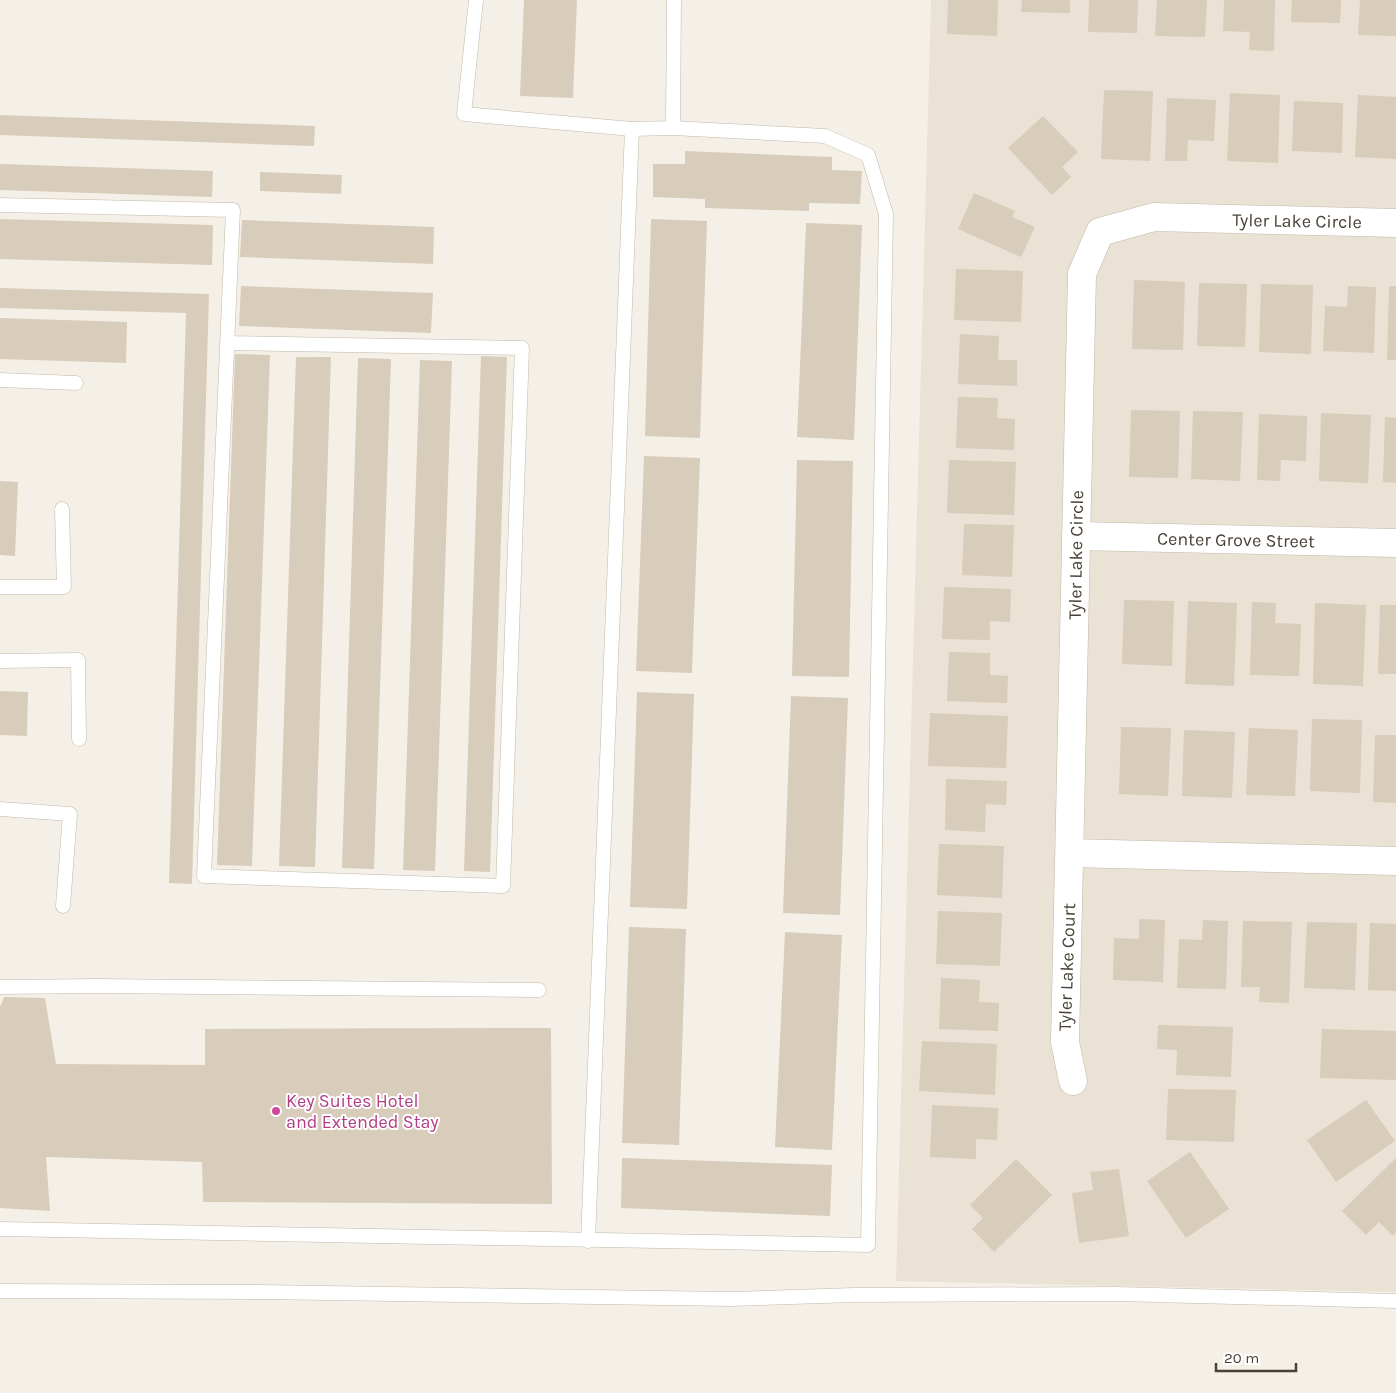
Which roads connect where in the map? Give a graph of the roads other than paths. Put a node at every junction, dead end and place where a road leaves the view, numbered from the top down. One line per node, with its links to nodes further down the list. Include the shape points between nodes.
1 (476, 0): 4 (lane, via 464,114)
2 (674, 0): 3 (lane)
3 (674, 128): 4 (lane); 24 (lane, via 825,136 868,155 886,214 868,1246)
4 (632, 130): 24 (lane)
5 (0, 205): 7 (lane, via 233,210)
6 (1396, 223): 11 (street, Tyler Lake Circle, via 1154,217 1100,232 1082,274)
7 (228, 343): 7 (lane, via 522,348 503,886 204,876)
8 (0, 380): 9 (lane)
9 (76, 383)
10 (62, 509): 13 (lane, via 64,587)
11 (1076, 536): 12 (street, Center Grove Street); 17 (street, Tyler Lake Circle)
12 (1396, 543)
13 (0, 587)
14 (0, 661): 15 (lane, via 78,660)
15 (79, 740)
16 (0, 809): 19 (lane, via 70,814)
17 (1070, 853): 18 (street); 22 (street, Tyler Lake Court, via 1065,1042)
18 (1396, 861)
19 (63, 906)
20 (0, 987): 21 (lane)
21 (539, 990)
22 (1073, 1081)
23 (0, 1229): 24 (lane)
24 (588, 1241)
25 (0, 1291): 26 (lane, via 731,1299 1116,1294)
26 (1396, 1301)

